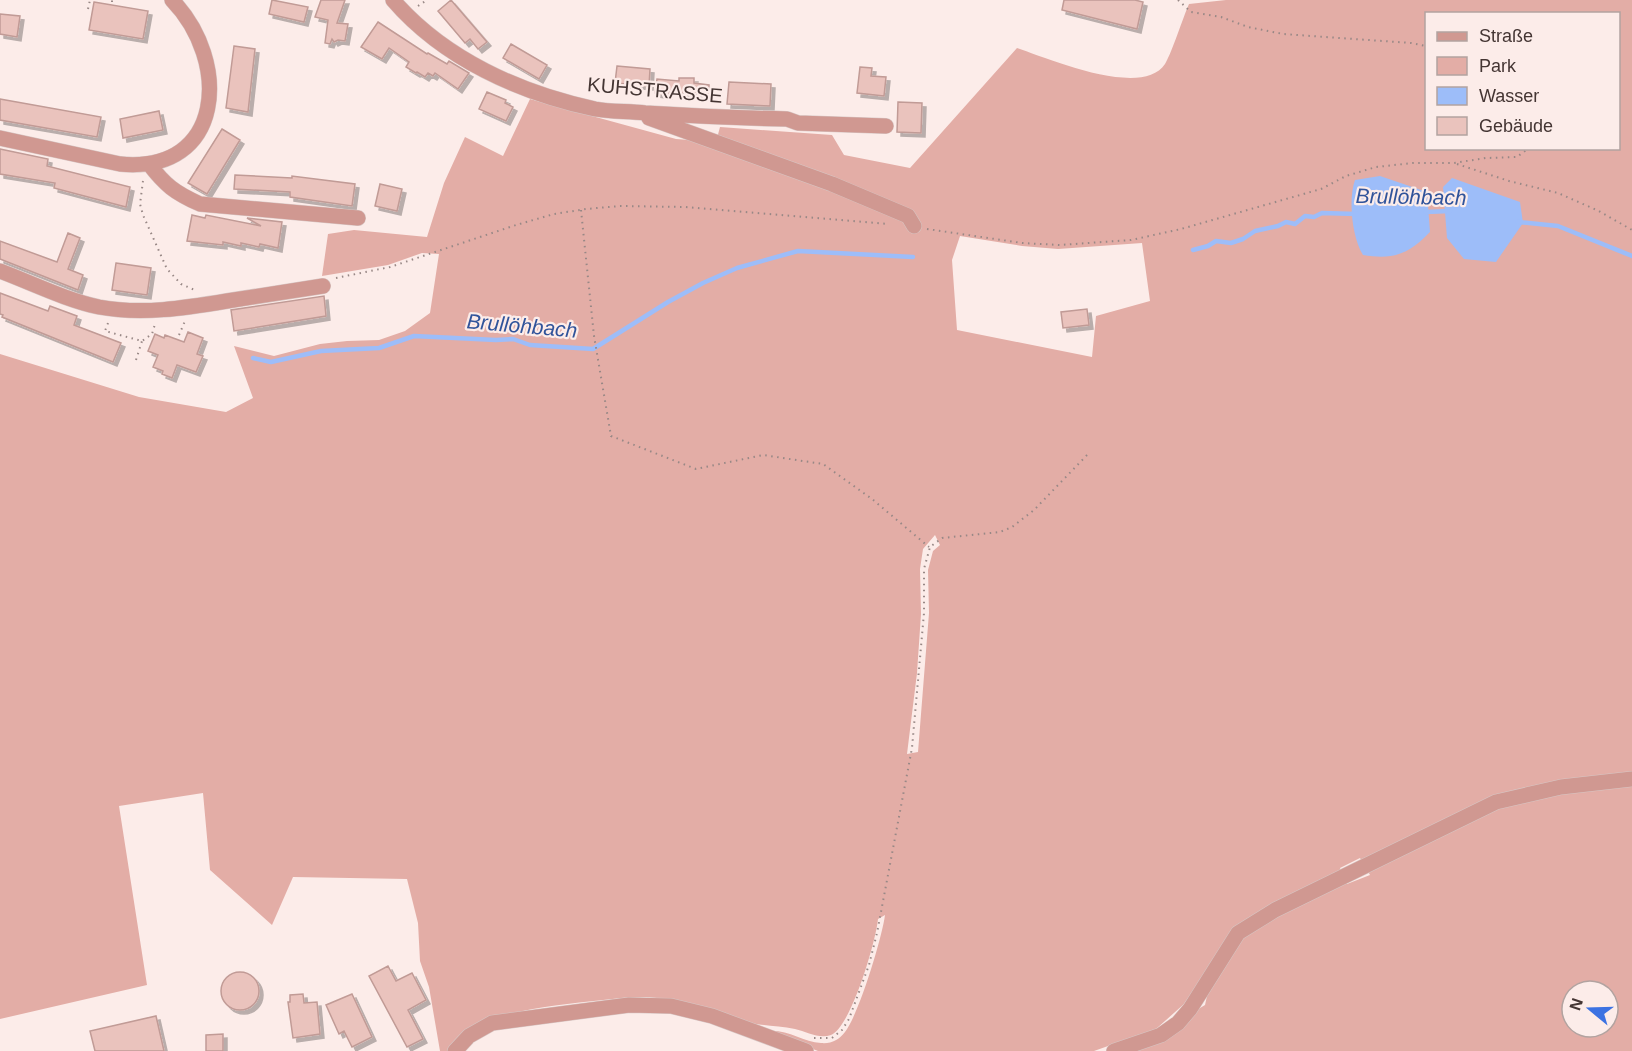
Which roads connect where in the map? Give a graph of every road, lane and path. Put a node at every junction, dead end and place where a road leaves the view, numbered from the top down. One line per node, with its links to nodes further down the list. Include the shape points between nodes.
1 (90, 0): 5 (path)
2 (172, 0): 12 (street, via 186,15 202,45 209,76 209,105 206,120 184,148)
3 (393, 0): 7 (street, KUHSTRASSE, via 449,50 489,74 557,99 597,109)
4 (1178, 0): 6 (path, via 1191,12 1283,34)
5 (88, 9)
6 (1425, 46)
7 (629, 111): 8 (street, KUHSTRASSE); 15 (street, via 843,189 908,216)
8 (886, 126)
9 (0, 138): 12 (street, via 120,164)
10 (1526, 150): 11 (path, via 1517,157)
11 (1454, 163): 15 (path, via 1376,167 1321,189 1131,240 1059,245 1022,243); 16 (path, via 1558,194)
12 (148, 164): 14 (street, via 179,195 200,204); 19 (path, via 140,193 143,215 167,269 181,284 203,293)
13 (581, 210): 15 (path, via 685,207); 18 (path, via 516,225 390,267 338,276); 25 (path, via 594,336 611,436 696,469 763,455 823,464)
14 (358, 218)
15 (914, 226)
16 (1632, 230)
17 (0, 271): 20 (street, via 82,302)
18 (323, 286): 19 (street)
19 (205, 305): 21 (street)
20 (113, 309): 21 (street); 22 (path, via 105,331)
21 (156, 310): 22 (path, via 152,334)
22 (142, 340): 23 (path)
23 (136, 360)
24 (1089, 453): 25 (path, via 1012,527 1000,532 942,538)
25 (930, 547): 27 (path, via 924,569 912,748 877,933 869,965 842,1030 832,1038)
26 (1632, 779): 29 (street, via 1561,787 1496,802 1275,910 1238,933 1178,1023 1161,1035)
27 (807, 1043): 28 (street, via 671,1006 629,1005 492,1023 469,1036)
28 (455, 1051)
29 (1114, 1051)

